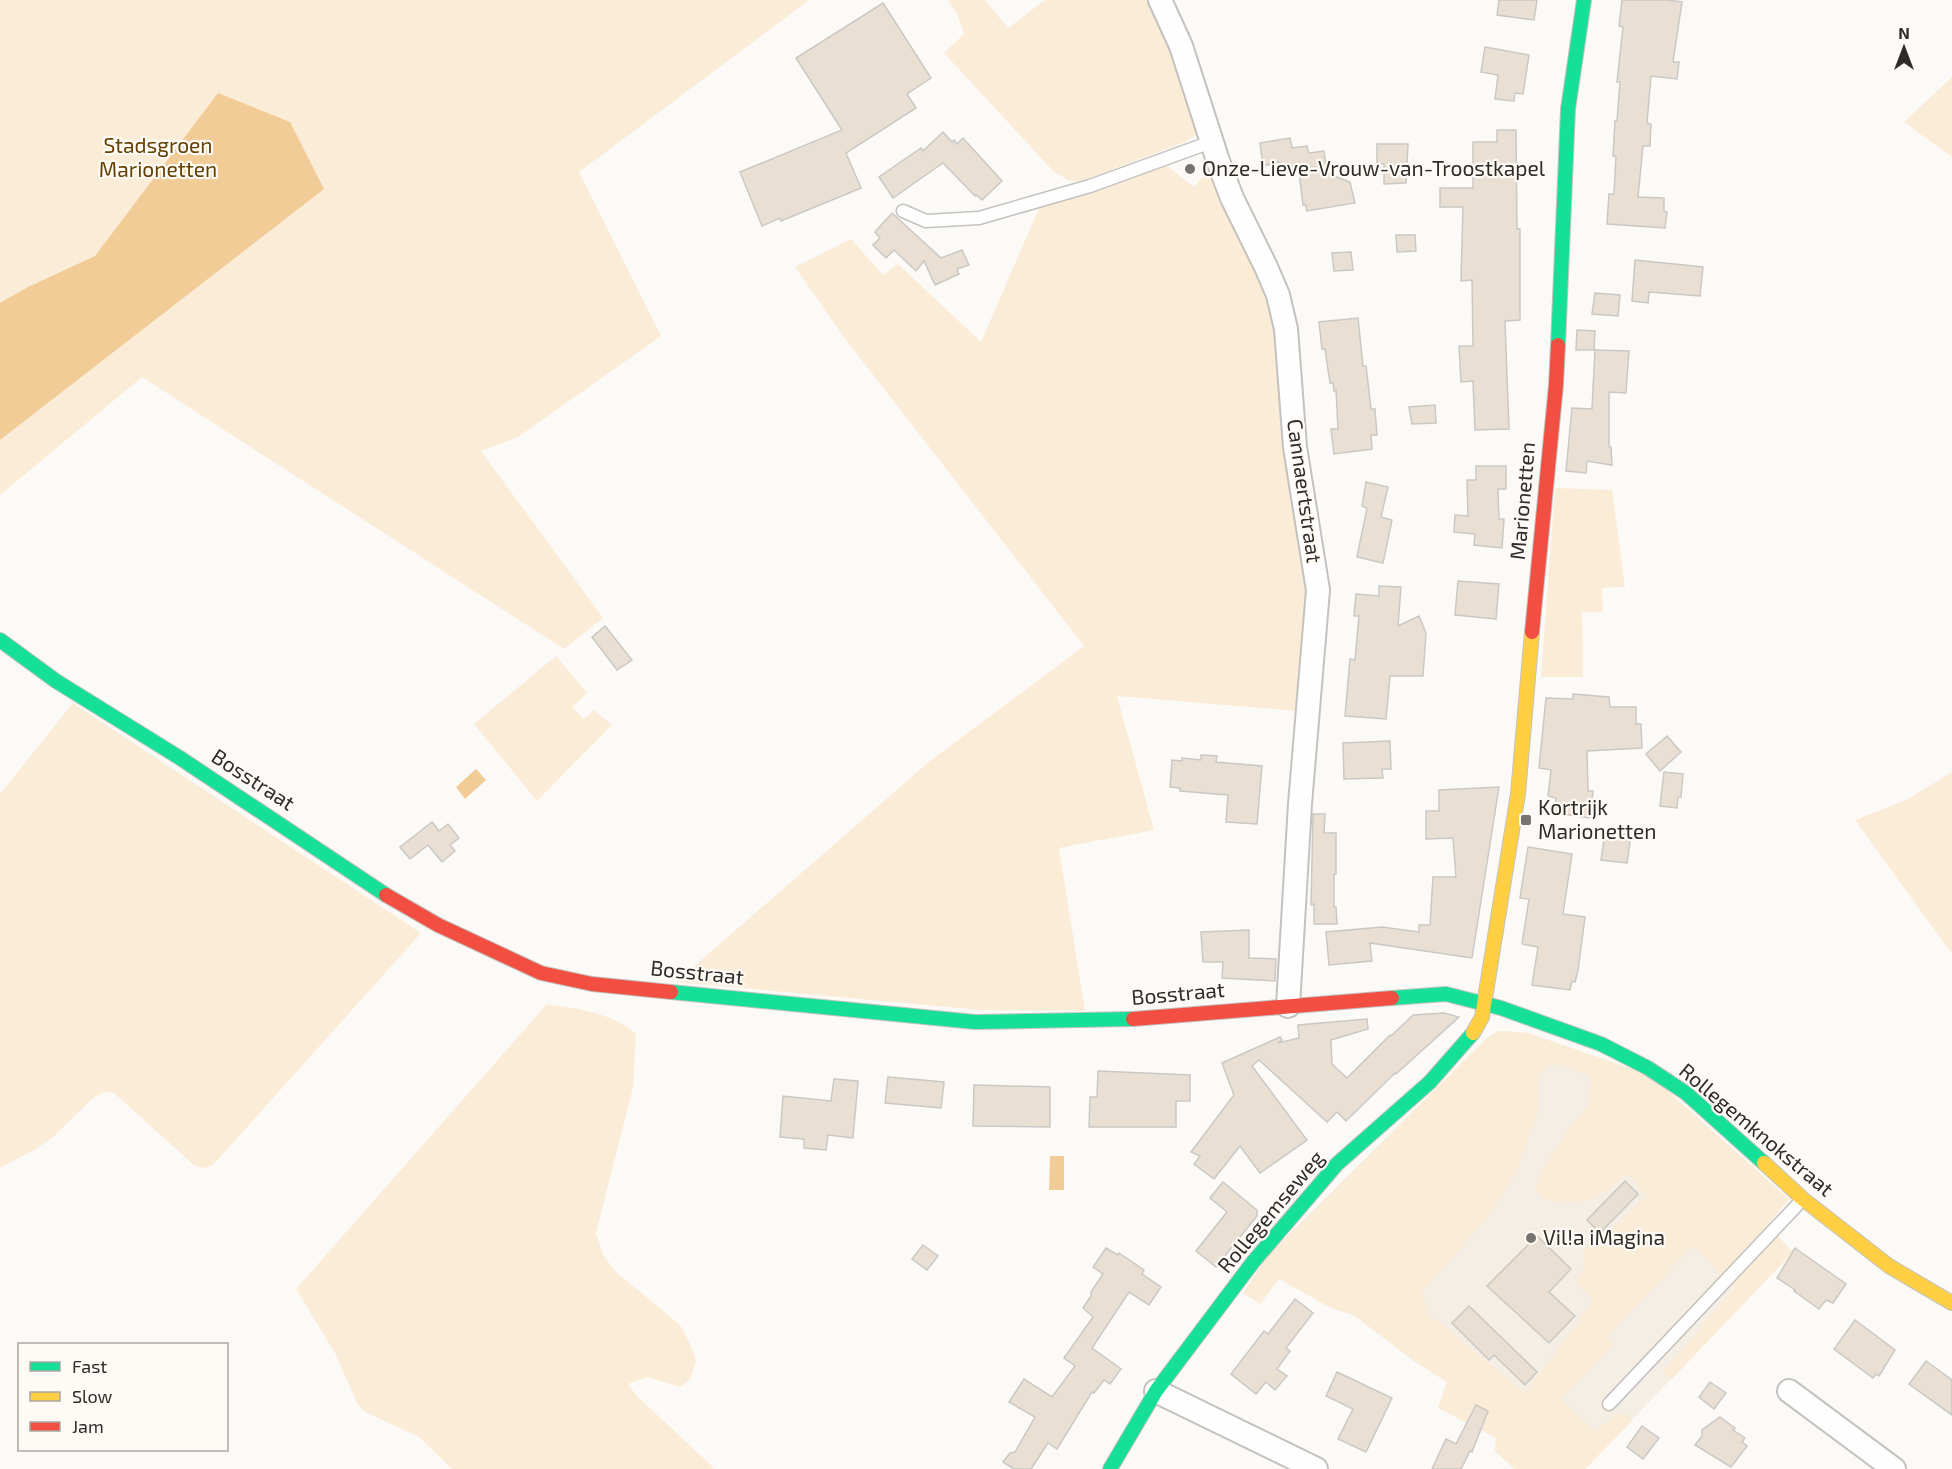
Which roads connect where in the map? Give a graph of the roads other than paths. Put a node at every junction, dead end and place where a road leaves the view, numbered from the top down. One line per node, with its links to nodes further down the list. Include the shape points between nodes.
1 (1160, 0): 3 (street, Cannaertstraat, via 1180,46)
2 (1584, 0): 6 (street, Marionetten, via 1568,110 1556,385 1523,747)
3 (1211, 142): 4 (lane, via 1090,186 979,218 926,221); 7 (street, Cannaertstraat, via 1232,198 1278,296 1286,329 1295,447 1318,590)
4 (903, 211)
5 (0, 640): 7 (street, Bosstraat, via 56,681 405,907 541,973 592,984 975,1022 1131,1019)
6 (1484, 1003): 7 (street, Bosstraat, via 1446,994); 8 (street, Rollegemknokstraat, via 1601,1044 1648,1068 1686,1094); 10 (street, Rollegemseweg, via 1478,1027 1456,1054 1337,1164 1253,1262)
7 (1288, 1006)
8 (1803, 1200): 9 (street, Rollegemknokstraat, via 1889,1266); 12 (lane)
9 (1952, 1304)
10 (1156, 1391): 13 (street, Rollegemseweg); 14 (street)
11 (1789, 1391): 15 (street)
12 (1608, 1404)
13 (1110, 1469)
14 (1316, 1469)
15 (1894, 1469)

